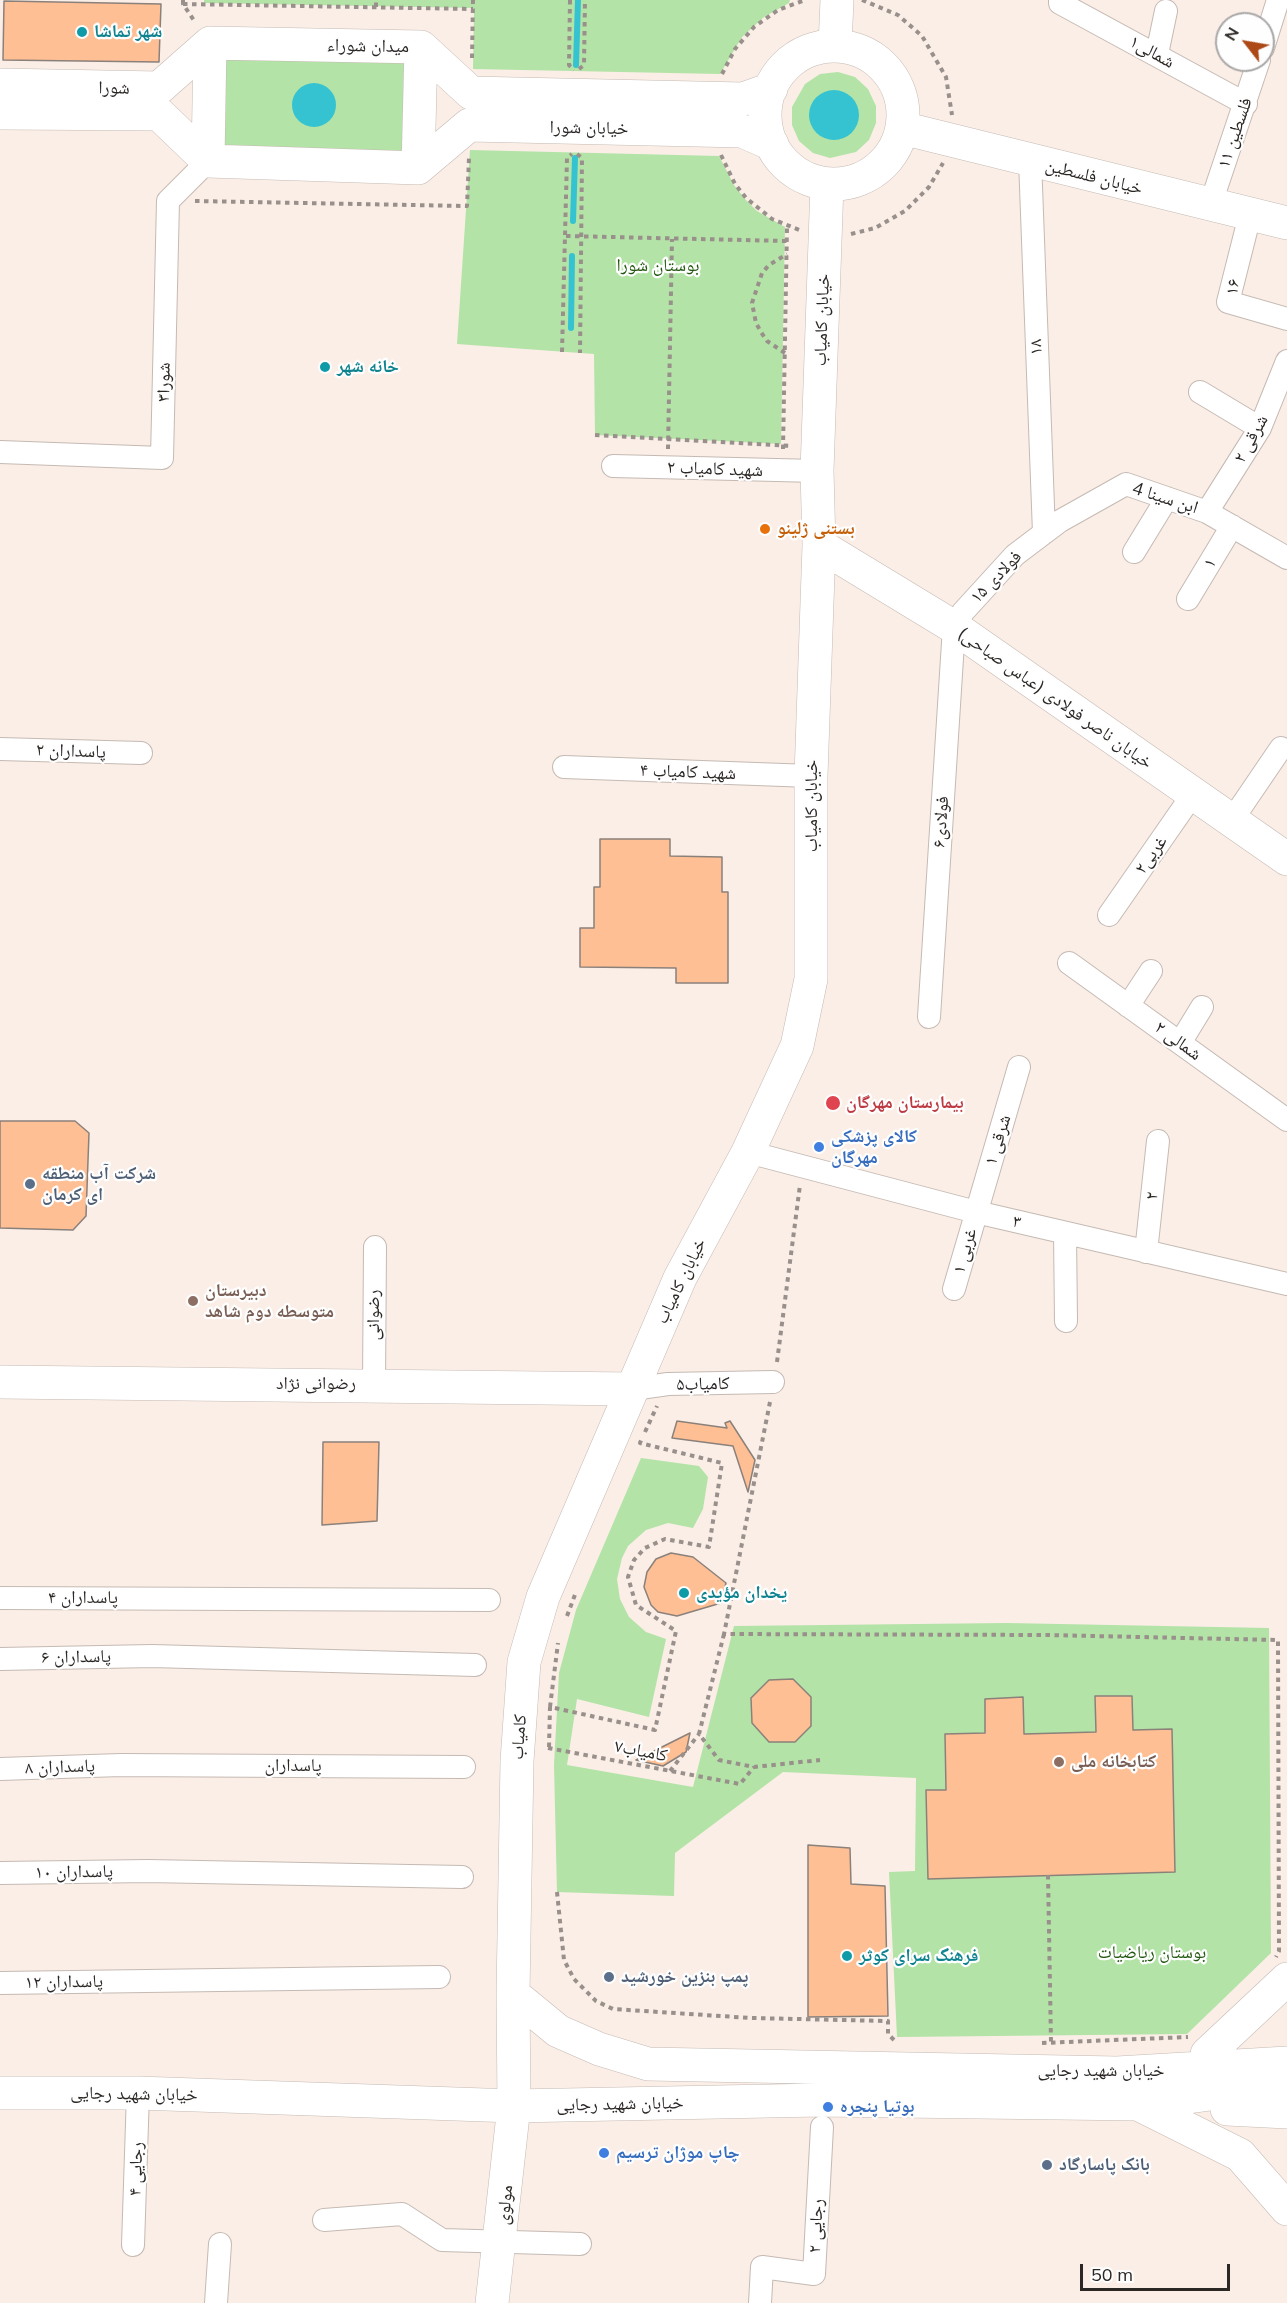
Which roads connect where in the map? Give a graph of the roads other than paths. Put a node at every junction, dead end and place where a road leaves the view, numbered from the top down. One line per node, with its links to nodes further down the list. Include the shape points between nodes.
1 (837, 0): 5 (main road)
2 (1060, 0): 7 (street, شمالی۱, via 1059,3)
3 (1166, 12): 7 (street)
4 (210, 43): 6 (main road, میدان شوراء); 9 (main road, شورا, via 159,88); 16 (main road)
5 (835, 46): 10 (main road, via 797,57 777,76); 13 (main road, via 867,55 892,77 901,102)
6 (421, 47): 10 (main road, خیابان شورا, via 471,93 742,99); 17 (main road, میدان شوراء)
7 (1157, 54): 11 (street, شمالی۱)
8 (1255, 72): 11 (street, فلسطین ۱۱)
9 (0, 85)
10 (771, 88): 14 (main road, via 765,117)
11 (1246, 104): 19 (street, فلسطین ۱۱)
12 (0, 113): 16 (main road, شورا, via 159,114)
13 (902, 128): 15 (main road, خیابان فلسطین); 18 (main road, via 890,155 869,174 842,184)
14 (772, 144): 17 (main road, خیابان شورا, via 742,131 470,125); 18 (main road, via 800,176)
15 (1030, 160): 19 (main road, خیابان فلسطین); 32 (street, ۱۸)
16 (208, 161): 17 (main road); 26 (street, شورا۳, via 168,201 162,458)
17 (418, 168)
18 (827, 184): 27 (main road, خیابان کامیاب)
19 (1210, 206): 20 (main road, خیابان فلسطین)
20 (1250, 215): 21 (main road, خیابان فلسطین); 22 (street, ۱۶, via 1228,302)
21 (1287, 223)
22 (1287, 319)
23 (1287, 362): 25 (street, ۲ شرقی)
24 (1200, 392): 25 (street)
25 (1260, 428): 30 (street, ۲ شرقی)
26 (0, 452)
27 (818, 459): 28 (street, شهید کامیاب ۲, via 783,471); 33 (main road, خیابان کامیاب)
28 (613, 466)
29 (1167, 498): 30 (street, ابن سینا 4); 32 (street, ابن سینا 4, via 1126,484); 34 (street)
30 (1207, 512): 31 (street, ابن سینا 4)
31 (1232, 526): 35 (street, ابن سینا 4); 36 (street, ۱)
32 (1044, 533): 37 (street, فولادی ۱۵, via 1015,555)
33 (819, 545): 37 (main road, خیابان ناصر فولادی (عباس صباحی)); 42 (main road, خیابان کامیاب)
34 (1134, 552)
35 (1287, 558)
36 (1188, 599)
37 (954, 627): 43 (main road, خیابان ناصر فولادی (عباس صباحی)); 51 (street, فولادی۶)
38 (1281, 748): 44 (street)
39 (0, 749): 40 (street, پاسداران ۲)
40 (141, 753)
41 (564, 767): 42 (street, شهید کامیاب ۴)
42 (811, 776): 56 (main road, خیابان کامیاب, via 811,979 797,1046)
43 (1193, 794): 44 (main road, خیابان ناصر فولادی (عباس صباحی)); 46 (street, غربی۲)
44 (1232, 820): 45 (main road, خیابان ناصر فولادی (عباس صباحی))
45 (1287, 859)
46 (1108, 915)
47 (1069, 963): 49 (street, ۲ شمالی)
48 (1151, 971): 49 (street)
49 (1128, 1006): 52 (street, ۲ شمالی)
50 (1202, 1007): 52 (street)
51 (929, 1017)
52 (1180, 1043): 54 (street, ۲ شمالی)
53 (1019, 1067): 57 (street, ۱ شرقی)
54 (1287, 1120)
55 (1158, 1141): 60 (street, ۲)
56 (748, 1152): 57 (street, ۳); 67 (main road, خیابان کامیاب, via 680,1278)
57 (976, 1212): 58 (street, ۳); 62 (street, ۱ غربی)
58 (1065, 1233): 60 (street, ۳); 63 (street)
59 (375, 1246): 66 (street, رضوانی)
60 (1146, 1252): 61 (street, ۳)
61 (1287, 1284)
62 (954, 1289)
63 (1066, 1321)
64 (0, 1382): 66 (main road, رضوانی نژاد)
65 (773, 1382): 67 (street, کامیاب۵, via 668,1384)
66 (374, 1384): 67 (main road, رضوانی نژاد)
67 (633, 1389): 80 (main road, کامیاب, via 543,1597 524,1662 517,1761)
68 (0, 1598): 69 (street, پاسداران ۴)
69 (489, 1600)
70 (0, 1659): 71 (street, پاسداران ۶, via 152,1656)
71 (475, 1665)
72 (121, 1765): 73 (street, پاسداران); 74 (street, پاسداران ۸)
73 (464, 1767)
74 (0, 1769)
75 (0, 1873): 76 (street, پاسداران ۱۰)
76 (462, 1876)
77 (1280, 1971): 81 (main road)
78 (439, 1977): 79 (street, پاسداران ۱۲)
79 (0, 1983)
80 (513, 1994): 84 (main road, خیابان شهید رجایی, via 558,2031 648,2064); 90 (main road, کامیاب)
81 (1200, 2046): 82 (main road); 84 (main road)
82 (1287, 2046)
83 (1287, 2063): 85 (main road)
84 (1118, 2073): 85 (main road, خیابان شهید رجایی)
85 (1239, 2079): 86 (main road); 89 (main road, خیابان شهید رجایی)
86 (1287, 2087)
87 (0, 2093): 88 (main road, خیابان شهید رجایی)
88 (138, 2093): 90 (main road, خیابان شهید رجایی); 98 (street, رجایی ۴)
89 (1138, 2104): 90 (main road, خیابان شهید رجایی, via 820,2100); 91 (main road); 93 (main road, via 1240,2155)
90 (514, 2106): 95 (main road, مولوی)
91 (1287, 2112)
92 (822, 2127): 101 (street, رجایی ۲, via 814,2274 762,2267)
93 (1287, 2209)
94 (324, 2220): 95 (street, via 402,2214 442,2240)
95 (501, 2241): 97 (street); 100 (main road, مولوی)
96 (220, 2244): 99 (street)
97 (580, 2244)
98 (133, 2245)
99 (216, 2303)
100 (492, 2303)
101 (760, 2303)

